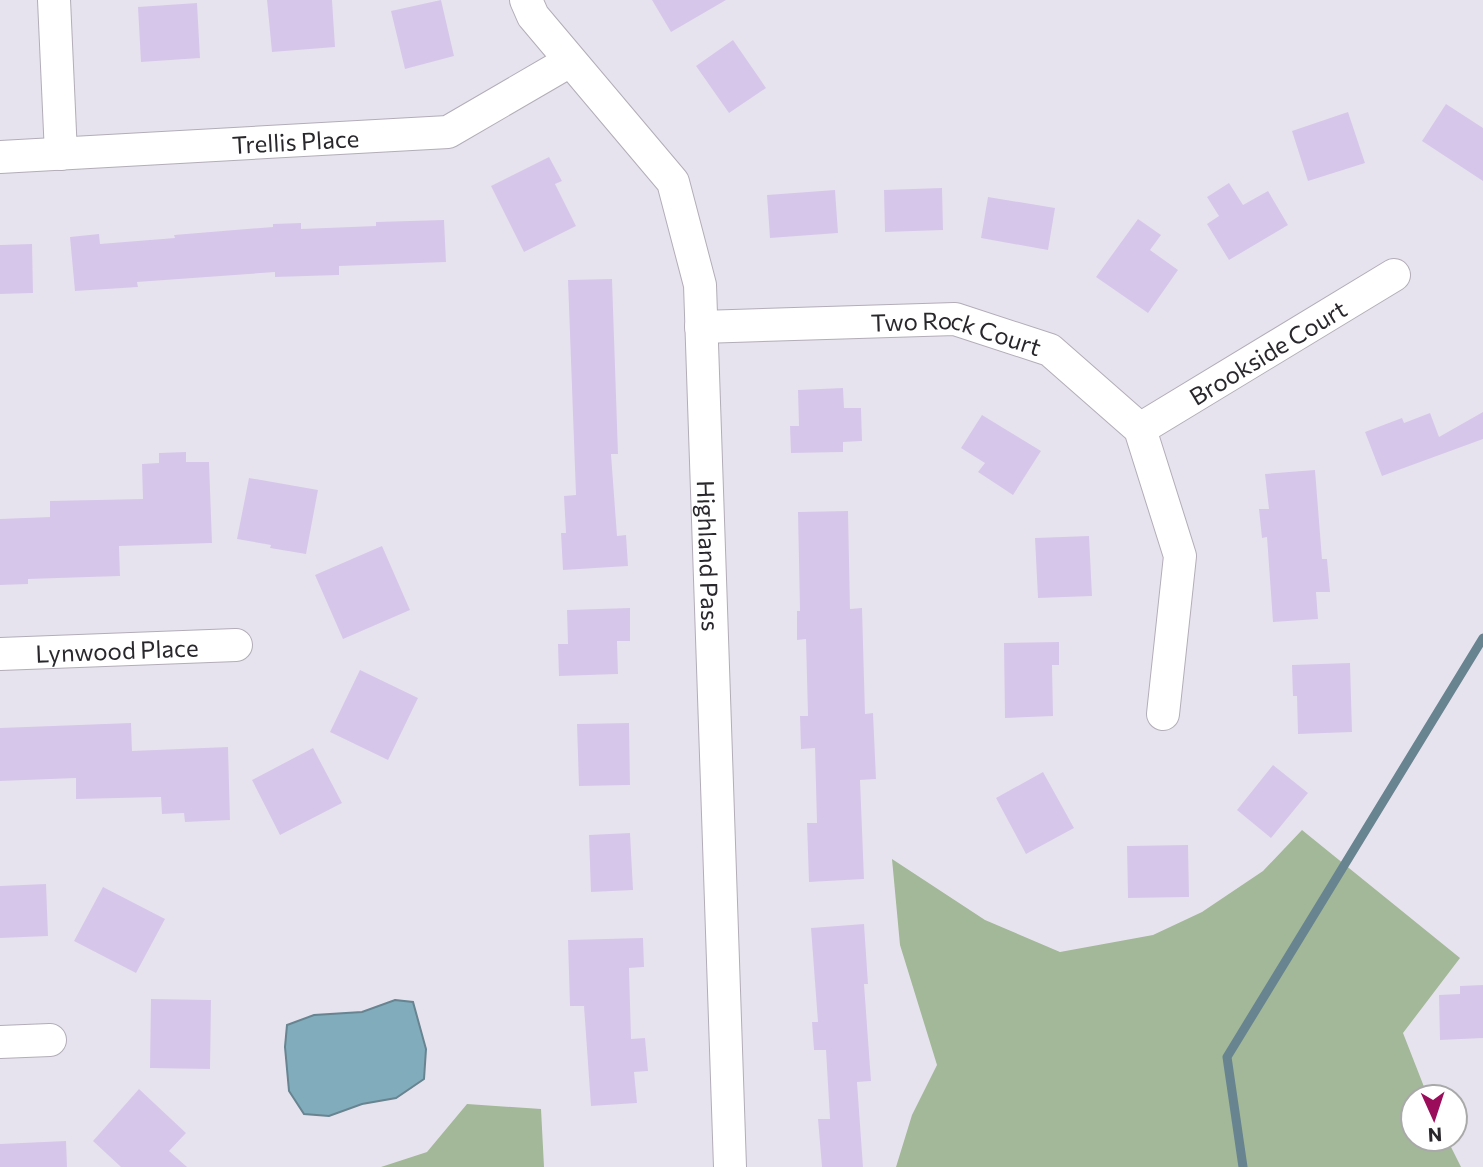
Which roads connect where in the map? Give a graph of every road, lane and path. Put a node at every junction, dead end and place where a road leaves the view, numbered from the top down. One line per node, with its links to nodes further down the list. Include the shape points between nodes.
1 (54, 0): 4 (street)
2 (526, 0): 3 (street, Highland Pass, via 533,16)
3 (570, 61): 4 (street, Trellis Place, via 448,132); 7 (street, Highland Pass, via 673,182 700,285)
4 (61, 154): 5 (street, Trellis Place)
5 (0, 157)
6 (1394, 275): 8 (street, Brookside Court)
7 (701, 327): 8 (street, Two Rock Court, via 956,319 1050,350); 14 (street, Highland Pass)
8 (1140, 429): 11 (street, via 1180,556)
9 (236, 645): 10 (street, Lynwood Place)
10 (0, 654)
11 (1163, 714)
12 (50, 1040): 13 (street)
13 (0, 1042)
14 (730, 1167)

